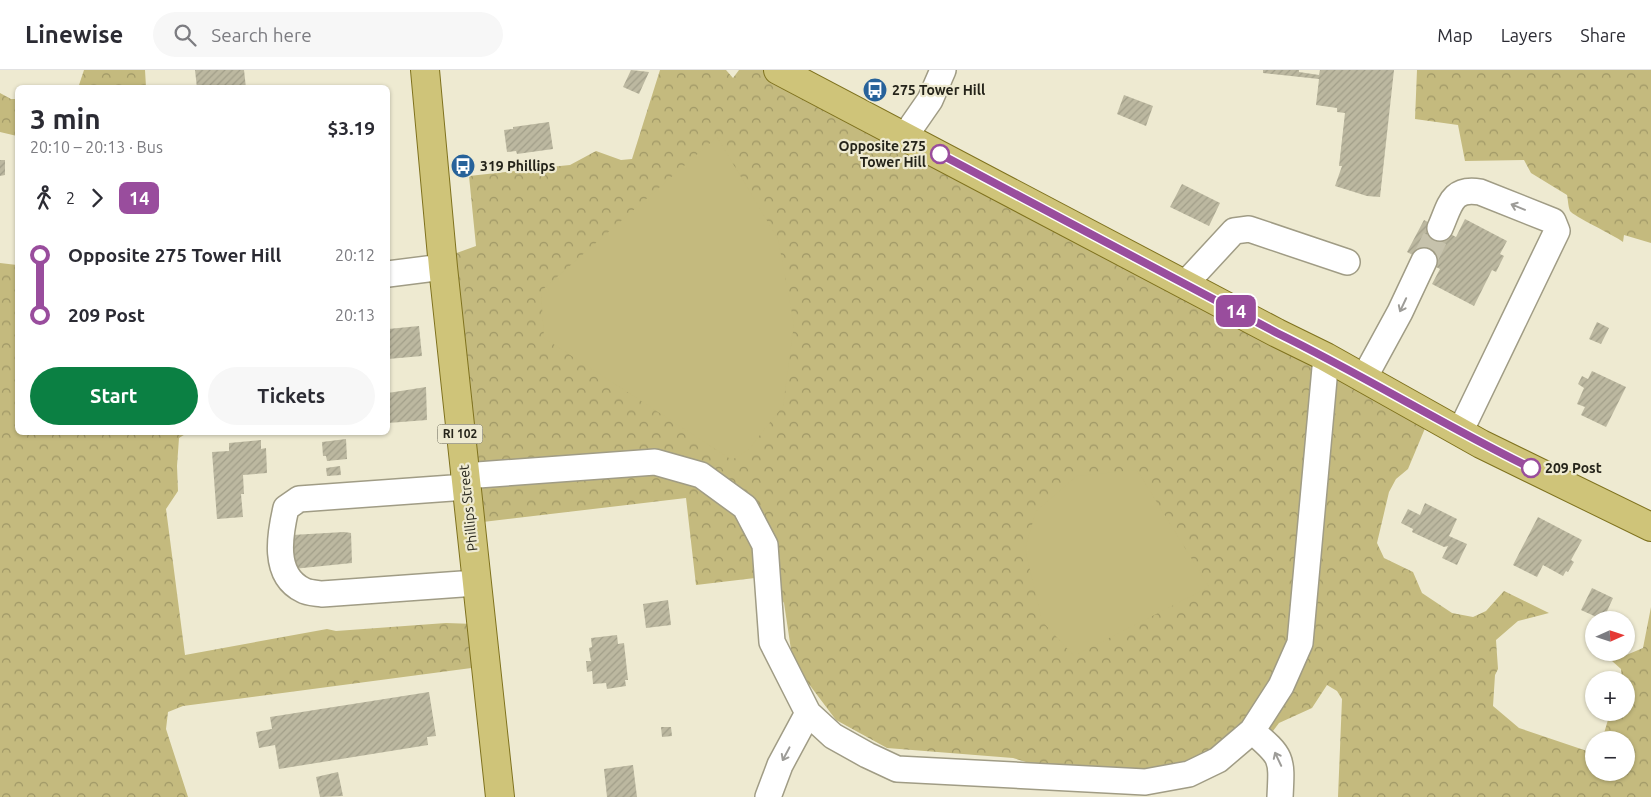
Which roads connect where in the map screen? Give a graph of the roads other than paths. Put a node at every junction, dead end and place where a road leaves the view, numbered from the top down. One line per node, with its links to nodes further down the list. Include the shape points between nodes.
1 (425, 70): 8 (main road, Phillips Street / RI 102)
2 (778, 70): 4 (main road)
3 (943, 70): 4 (lane, via 930,100)
4 (905, 136): 10 (main road)
5 (1440, 228): 13 (lane, one-way to 5, via 1557,232 1553,221 1470,190 1462,191 1454,198)
6 (1424, 261): 12 (lane, one-way to 12)
7 (1347, 262): 10 (lane, via 1249,230 1234,230)
8 (443, 267): 9 (lane); 14 (main road, Phillips Street / RI 102)
9 (390, 274)
10 (1185, 284): 11 (main road)
11 (1326, 357): 12 (main road); 18 (lane, via 1300,643 1281,686)
12 (1364, 378): 13 (main road)
13 (1460, 432): 15 (main road)
14 (465, 482): 16 (main road, Phillips Street / RI 102); 16 (lane, via 299,499 286,508 279,548 290,580 303,590 322,594); 17 (lane, via 655,462 701,475 745,507 765,545 772,642)
15 (1651, 527)
16 (476, 583): 19 (main road, Phillips Street / RI 102)
17 (808, 713): 18 (lane, via 833,736 897,769 1145,782 1189,774 1218,760); 20 (lane, one-way to 20, via 780,765)
18 (1252, 731): 21 (lane, one-way to 18, via 1282,765 1273,748)
19 (500, 797)
20 (768, 797)
21 (1280, 797)

